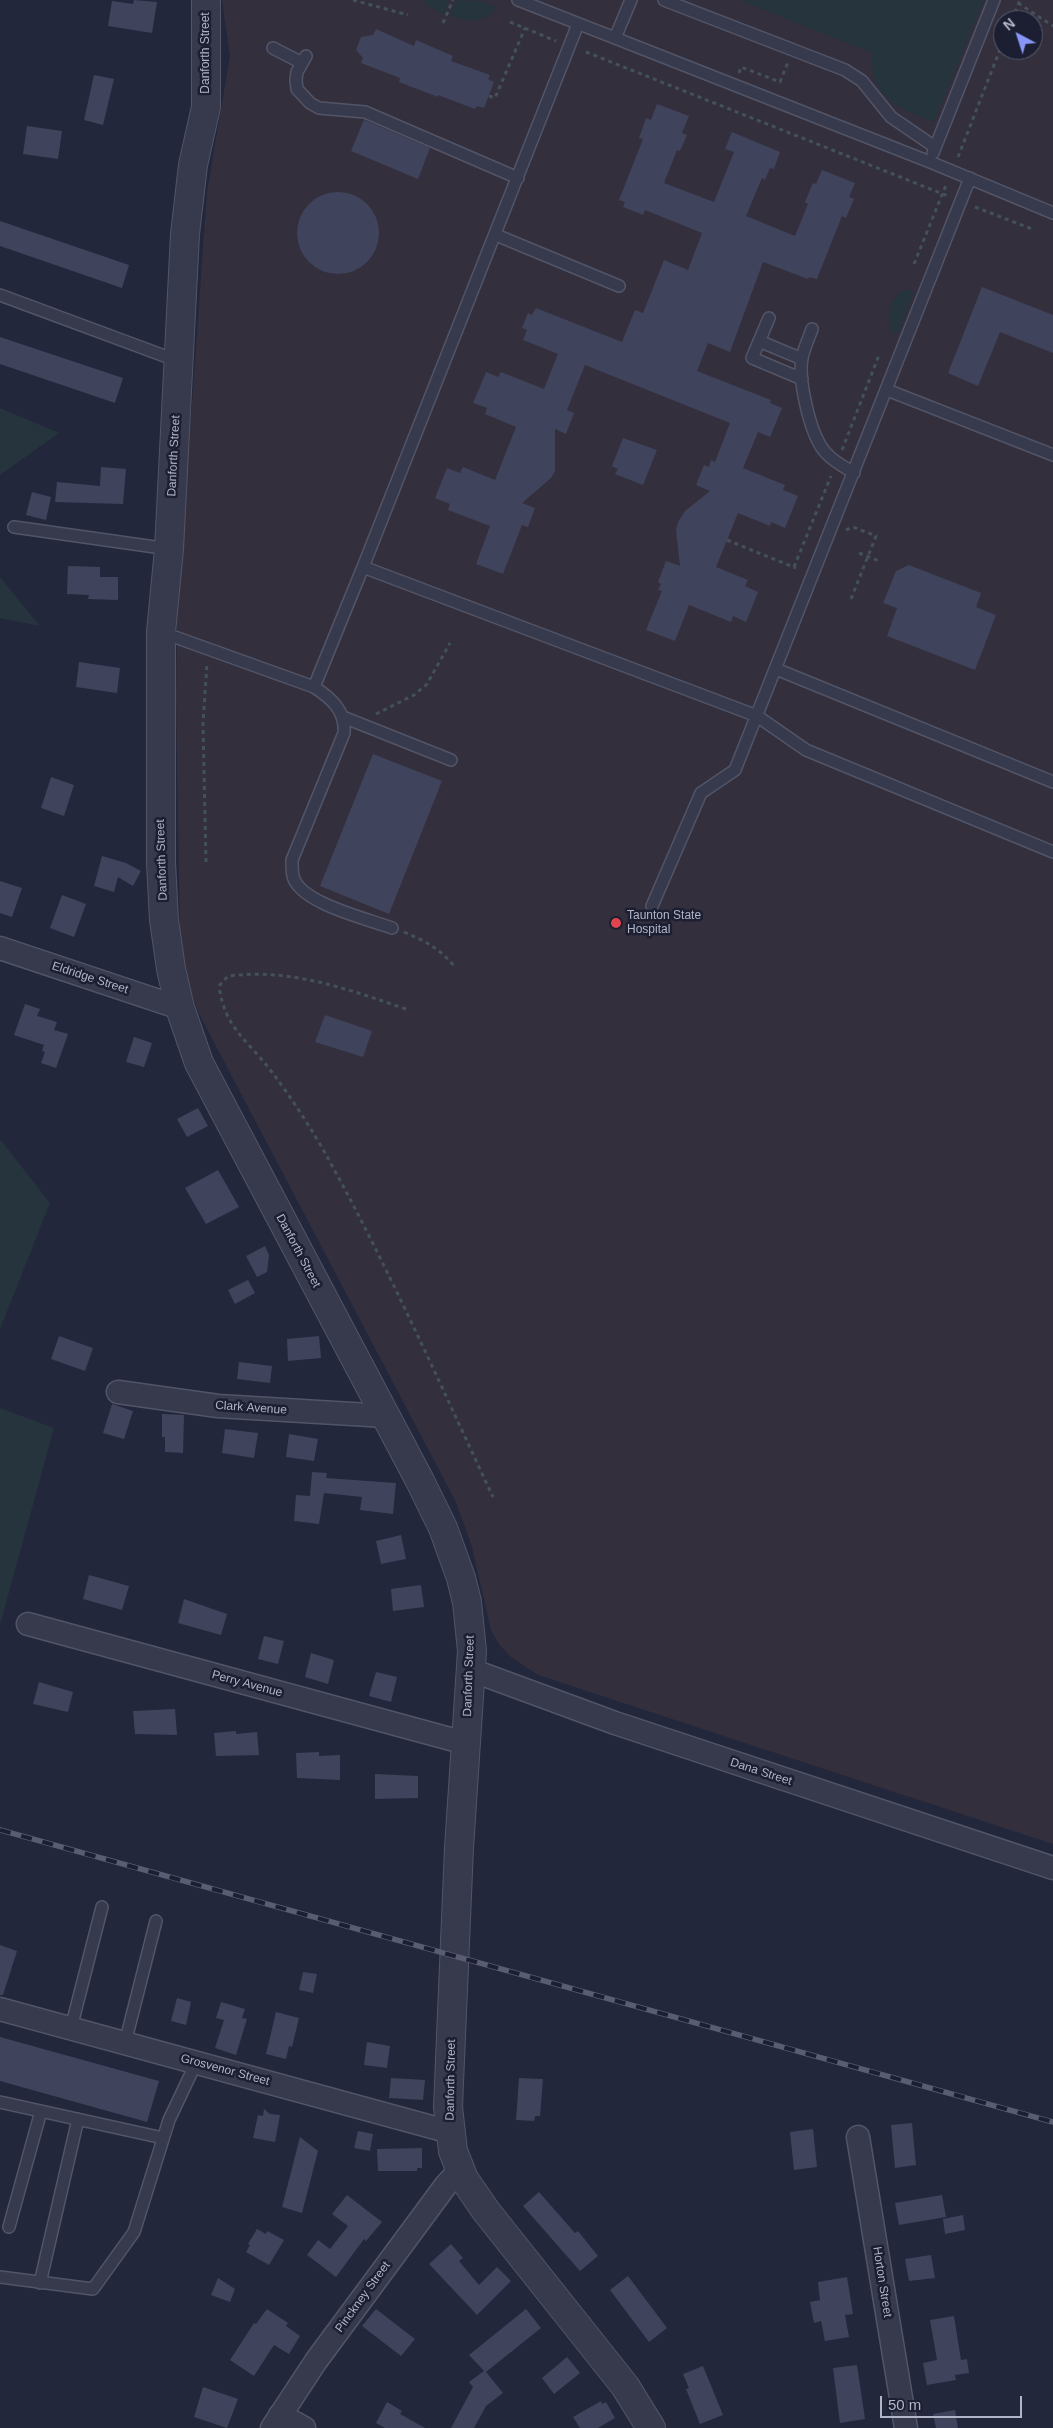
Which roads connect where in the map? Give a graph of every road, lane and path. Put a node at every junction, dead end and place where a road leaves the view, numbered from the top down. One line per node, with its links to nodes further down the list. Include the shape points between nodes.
1 (206, 0): 44 (street, Danforth Street, via 206,107 190,188 185,234)
2 (353, 0): 9 (path)
3 (453, 0): 11 (path)
4 (518, 0): 12 (lane)
5 (631, 0): 15 (lane)
6 (664, 0): 18 (lane)
7 (994, 0): 25 (lane)
8 (1019, 2): 13 (path)
9 (408, 15)
10 (510, 22): 14 (path)
11 (443, 23)
12 (578, 24): 15 (lane); 28 (lane)
13 (1053, 26)
14 (525, 28): 16 (path); 22 (path, via 495,98)
15 (615, 38): 27 (lane)
16 (559, 42)
17 (273, 48): 28 (lane, via 304,60 297,72 297,89 319,108 365,112)
18 (792, 50): 21 (path, via 780,82 742,67); 25 (lane, via 845,70 862,81 892,117)
19 (586, 52): 24 (path)
20 (996, 60): 26 (path)
21 (739, 73)
22 (489, 96)
23 (729, 99): 24 (path)
24 (725, 108): 31 (path)
25 (936, 147): 27 (lane)
26 (958, 157)
27 (930, 162): 29 (lane)
28 (518, 178): 36 (lane)
29 (970, 178): 34 (lane); 46 (lane)
30 (946, 185): 31 (path)
31 (943, 194): 32 (path); 37 (path)
32 (951, 197)
33 (970, 204): 35 (path)
34 (1053, 213)
35 (1032, 229)
36 (496, 235): 38 (lane); 56 (lane)
37 (914, 264)
38 (619, 286)
39 (0, 295): 44 (lane)
40 (769, 318): 42 (lane)
41 (812, 329): 43 (lane)
42 (759, 341): 43 (lane); 45 (lane, via 752,358)
43 (802, 358): 45 (lane)
44 (179, 361): 52 (street, Danforth Street)
45 (802, 379): 48 (lane, via 814,435 825,453)
46 (887, 390): 47 (lane); 48 (lane)
47 (1053, 455)
48 (854, 473): 49 (lane)
49 (836, 519): 54 (path, via 847,530 853,528 876,536); 57 (lane)
50 (14, 527): 52 (lane)
51 (727, 540): 57 (path)
52 (169, 549): 59 (street, Danforth Street)
53 (859, 553): 54 (path)
54 (868, 556): 55 (path); 58 (path)
55 (879, 561)
56 (363, 567): 63 (lane); 64 (lane)
57 (813, 575): 62 (lane)
58 (851, 599)
59 (161, 632): 61 (lane); 75 (street, Danforth Street, via 161,863 167,949)
60 (450, 643): 66 (path, via 422,690)
61 (208, 648): 63 (lane); 70 (path, via 203,724)
62 (776, 669): 64 (lane); 68 (lane)
63 (314, 687): 65 (lane, via 335,703)
64 (757, 716): 69 (lane, via 806,750); 71 (lane, via 734,770 701,793)
65 (343, 717): 66 (lane); 72 (lane, via 342,738 292,860 293,877 302,890 318,901)
66 (359, 723): 67 (lane)
67 (451, 760)
68 (1053, 782)
69 (1053, 852)
70 (206, 862)
71 (652, 906)
72 (392, 928): 74 (path, via 430,943)
73 (0, 948): 75 (street, Eldridge Street)
74 (455, 967)
75 (180, 1008): 78 (street, Danforth Street, via 207,1080)
76 (406, 1009): 79 (path, via 339,986 281,974 228,976 219,986 221,1002 234,1029 271,1070 328,1158 405,1310)
77 (118, 1392): 78 (street, Clark Avenue, via 218,1406)
78 (386, 1416): 81 (street, Danforth Street, via 432,1504 461,1578 470,1629)
79 (493, 1497)
80 (28, 1624): 82 (street, Perry Avenue)
81 (471, 1670): 82 (street, Danforth Street); 83 (street, Dana Street, via 614,1723)
82 (465, 1744): 93 (street, Danforth Street, via 448,2108)
83 (1053, 1868)
84 (102, 1907): 87 (lane)
85 (156, 1921): 88 (lane)
86 (0, 2009): 87 (street, Grosvenor Street)
87 (71, 2028): 88 (street, Grosvenor Street)
88 (125, 2043): 89 (street, Grosvenor Street)
89 (196, 2062): 93 (street, Grosvenor Street); 95 (lane)
90 (0, 2102): 91 (lane)
91 (41, 2111): 92 (lane); 97 (lane)
92 (78, 2119): 95 (lane); 99 (lane)
93 (450, 2132): 96 (street, Danforth Street)
94 (858, 2136): 103 (street, Horton Street)
95 (164, 2138): 99 (lane, via 134,2232 93,2289)
96 (460, 2170): 100 (street, Pinckney Street, via 446,2184 316,2361); 102 (street, Danforth Street, via 486,2211 625,2386)
97 (9, 2227)
98 (0, 2277): 99 (lane)
99 (40, 2283)
100 (276, 2421): 101 (street)
101 (304, 2428)
102 (651, 2428)
103 (906, 2428)

